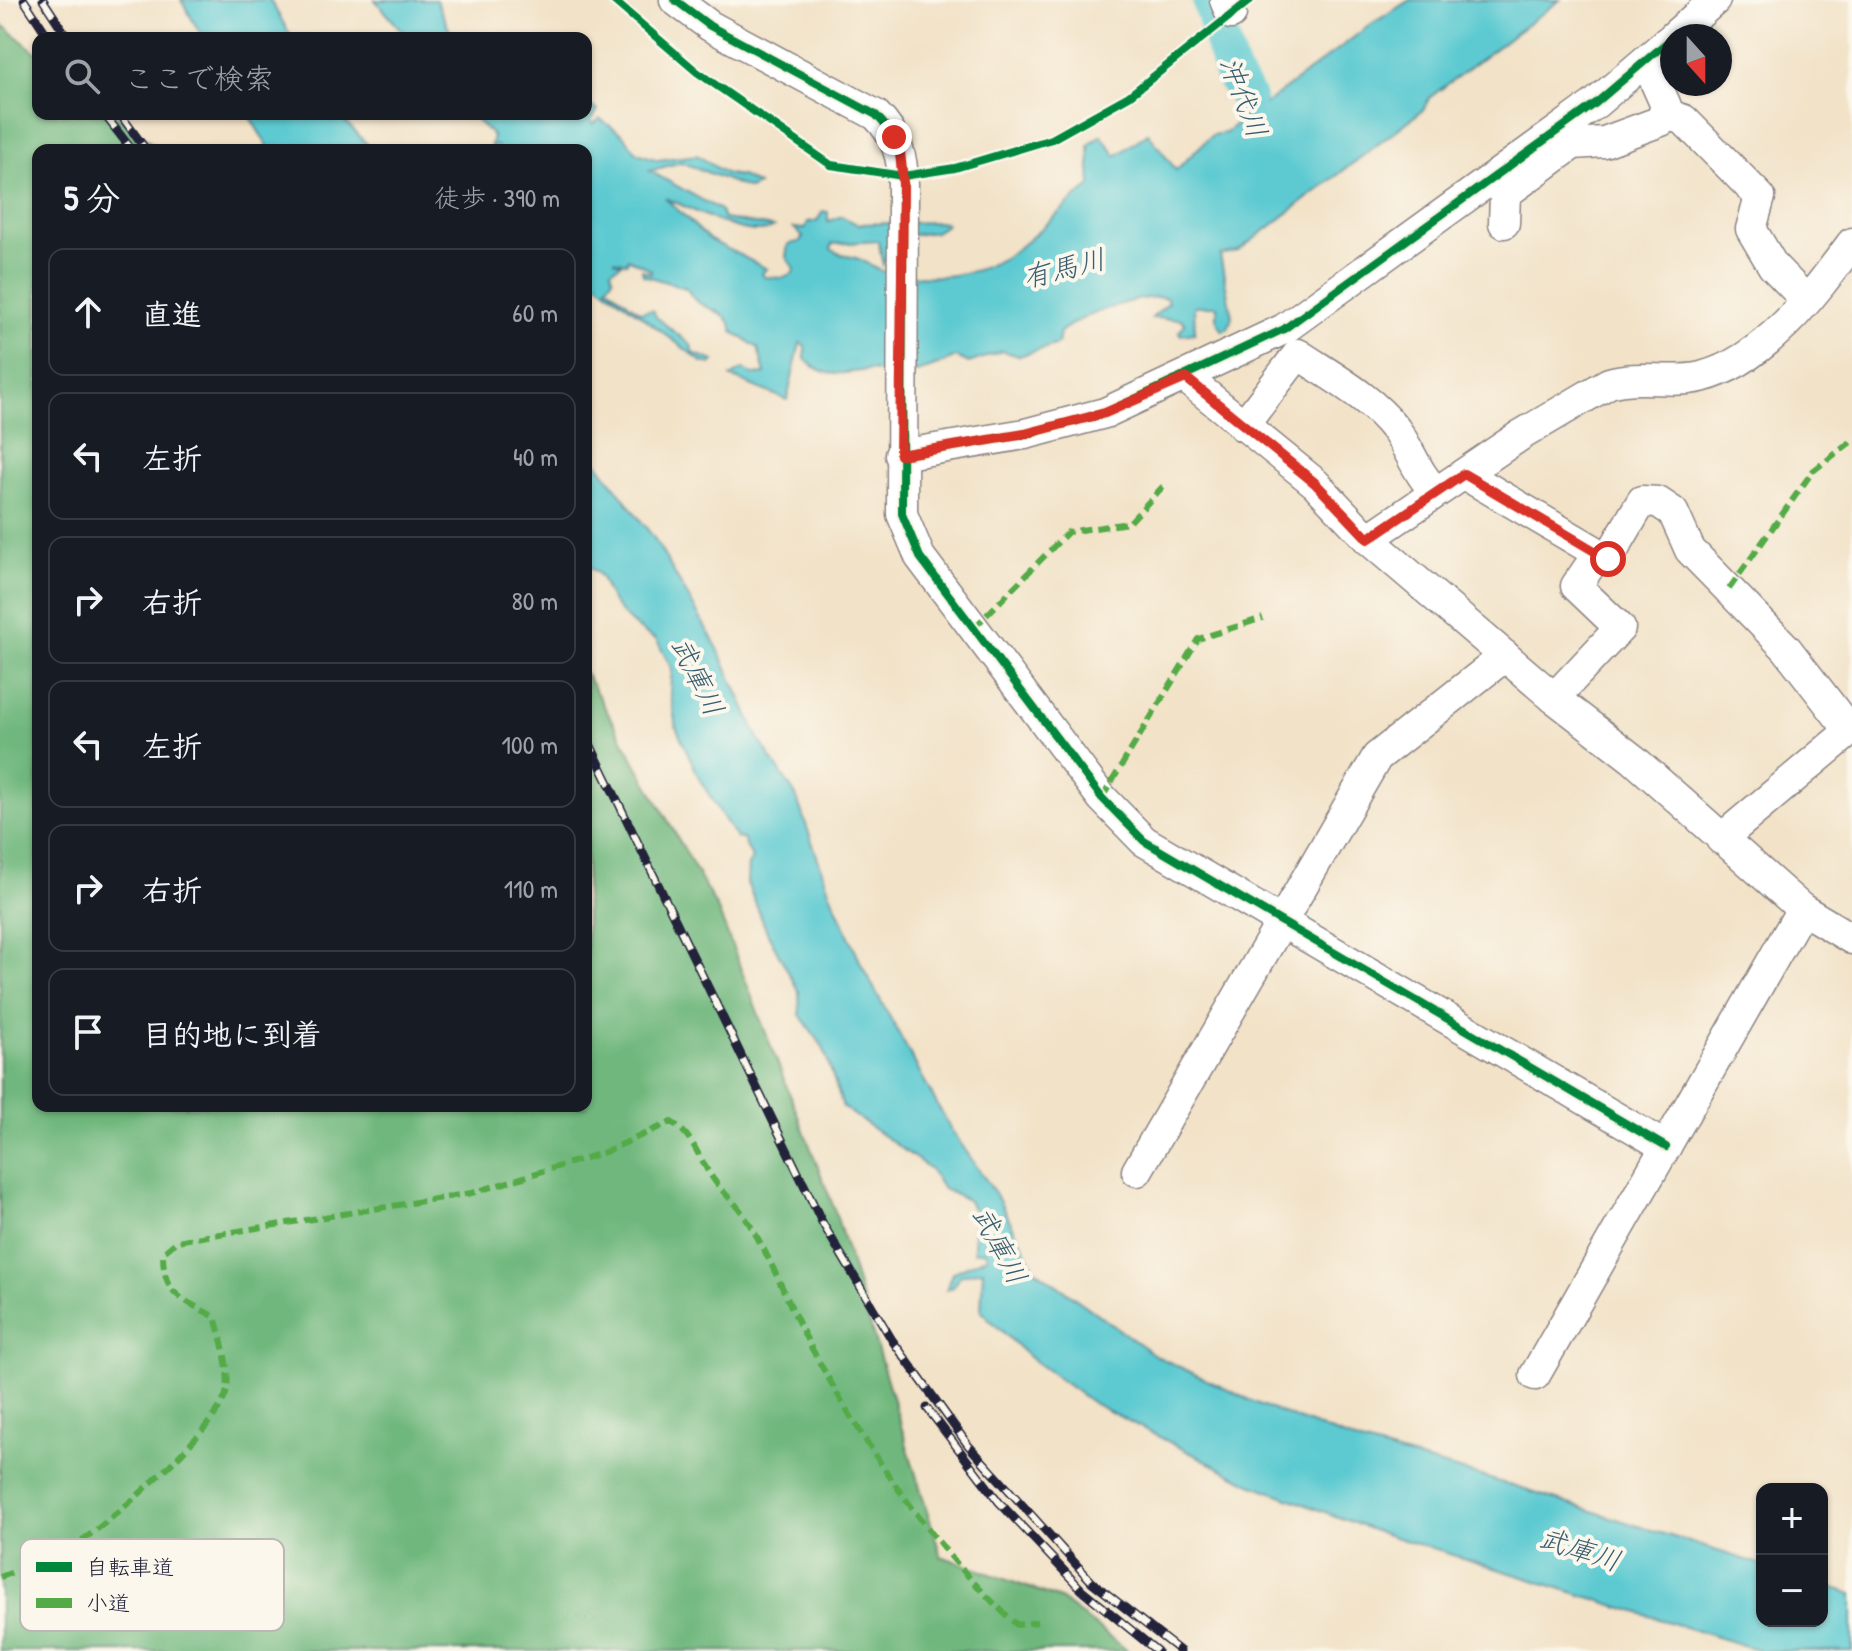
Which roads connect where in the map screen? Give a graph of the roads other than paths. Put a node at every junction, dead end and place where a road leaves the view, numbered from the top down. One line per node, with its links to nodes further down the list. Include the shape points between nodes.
1 (675, 0): 14 (street, via 710,26 876,115 900,151)
2 (1715, 0): 3 (street)
3 (1688, 24)
4 (1660, 48): 12 (street, via 1584,111 1284,329)
5 (1660, 68): 6 (street, via 1655,81)
6 (1660, 92)
7 (1662, 96): 8 (street)
8 (1666, 114): 9 (street, via 1661,121 1604,142 1573,144 1505,194); 11 (street, via 1684,120 1760,197 1751,229 1773,266)
9 (1504, 223)
10 (1852, 243): 11 (street)
11 (1805, 299): 15 (street, via 1779,329 1739,361 1702,377 1609,383)
12 (1186, 378): 13 (street); 14 (street, via 1105,413 1025,434)
13 (1243, 426): 16 (street, via 1298,354 1389,422 1421,478); 17 (street, via 1315,483)
14 (900, 447): 24 (street, via 902,514 920,557 1102,798 1144,841)
15 (1464, 474): 16 (street); 18 (street)
16 (1436, 492): 17 (street)
17 (1368, 539): 19 (street)
18 (1598, 554): 20 (street, via 1576,586 1620,628); 21 (street, via 1608,559 1642,501 1658,502 1673,512 1690,550 1786,648)
19 (1505, 656): 20 (street); 24 (street, via 1377,757)
20 (1554, 698): 22 (street, via 1633,759)
21 (1851, 730): 22 (street)
22 (1721, 839): 23 (street)
23 (1802, 909): 25 (street); 26 (street)
24 (1280, 921): 26 (street); 27 (street)
25 (1852, 939)
26 (1666, 1147): 28 (street)
27 (1137, 1171)
28 (1535, 1375)

